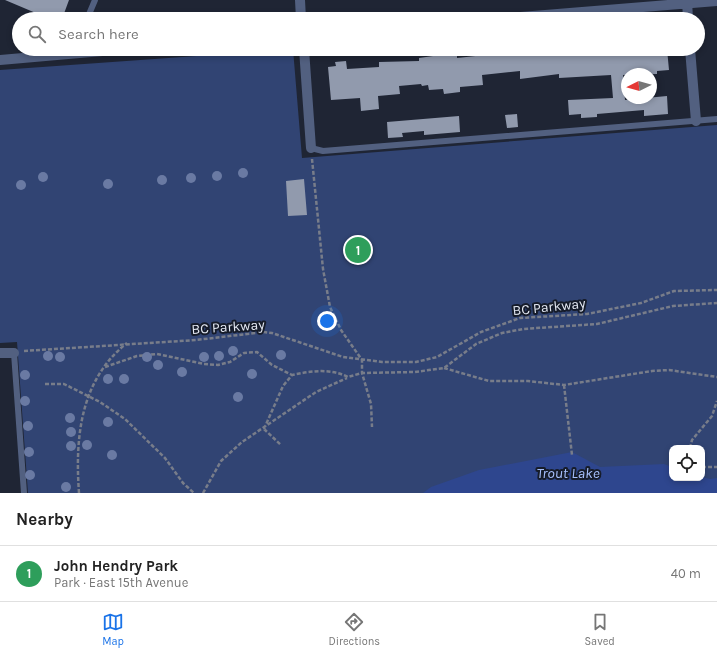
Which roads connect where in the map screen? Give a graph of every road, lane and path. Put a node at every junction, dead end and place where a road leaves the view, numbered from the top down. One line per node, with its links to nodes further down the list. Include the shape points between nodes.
1 (95, 0): 5 (lane)
2 (300, 0): 6 (street)
3 (717, 1): 4 (street)
4 (687, 2): 7 (street); 8 (street)
5 (90, 12)
6 (301, 12)
7 (575, 12)
8 (688, 12)
9 (33, 56): 12 (street)
10 (304, 56): 15 (street)
11 (691, 56): 14 (street)
12 (0, 60)
13 (717, 119): 14 (lane)
14 (696, 121): 15 (lane, via 323,151)
15 (311, 148): 21 (path, via 323,268 330,307 341,330)
16 (717, 290): 21 (path, BC Parkway, via 674,291 641,303 587,314 520,318 481,332 429,360 403,363)
17 (717, 303): 23 (path, via 672,306 597,324 523,329 502,333 476,344)
18 (128, 343): 19 (path, BC Parkway); 21 (path, BC Parkway, via 196,340 264,332 328,354); 22 (path)
19 (14, 352): 20 (street); 40 (lane)
20 (0, 354)
21 (362, 360): 24 (path)
22 (105, 367): 25 (path, via 137,356 157,354 218,365 230,362 244,353 257,352 272,365); 30 (path)
23 (444, 368): 24 (path, via 415,372); 29 (path, via 489,380)
24 (362, 373): 26 (path); 32 (path, via 371,404)
25 (292, 375): 26 (path, via 329,371); 33 (path, via 283,386)
26 (348, 377): 33 (path, via 316,392)
27 (717, 377): 29 (path, via 670,370)
28 (45, 384): 30 (path, via 64,384)
29 (564, 385): 36 (path)
30 (89, 397): 41 (path, via 83,410 77,454); 42 (path, via 126,419 165,458 183,483)
31 (717, 401): 35 (path, via 712,416)
32 (372, 427)
33 (264, 429): 34 (path); 39 (path, via 242,442 222,461)
34 (281, 445)
35 (691, 445)
36 (572, 455)
37 (705, 467): 38 (path)
38 (717, 467)
39 (203, 492)
40 (24, 493)
41 (79, 493)
42 (194, 493)

